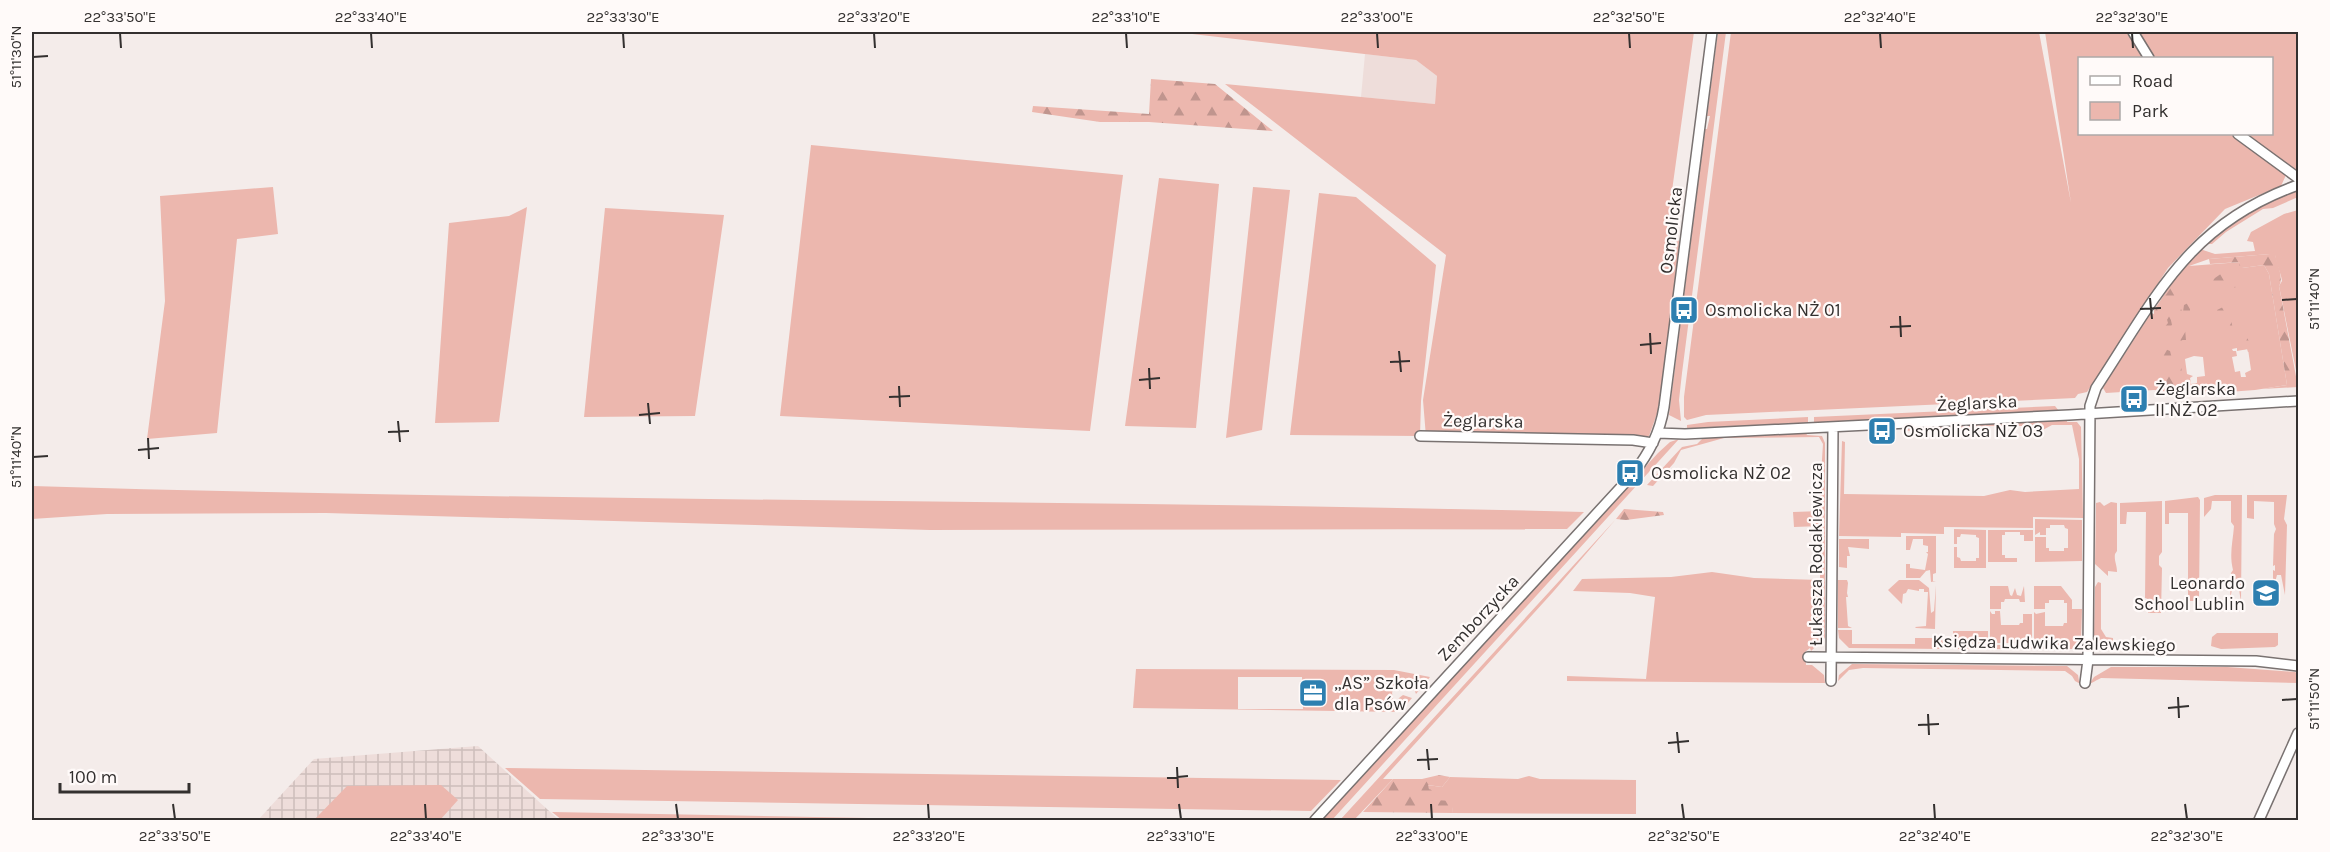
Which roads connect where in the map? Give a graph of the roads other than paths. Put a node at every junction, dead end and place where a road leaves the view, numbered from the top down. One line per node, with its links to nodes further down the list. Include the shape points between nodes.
1 (1712, 32): 10 (street, Osmolicka, via 1667,389)
2 (2133, 32): 3 (street)
3 (2148, 57)
4 (2239, 135): 5 (street)
5 (2298, 178)
6 (2298, 185): 8 (street, via 2234,215 2203,239 2173,271 2096,388)
7 (2298, 401): 8 (street, Żeglarska)
8 (2090, 414): 9 (street, Żeglarska); 15 (street)
9 (1833, 427): 10 (street, Żeglarska); 14 (street, Łukasza Rodakiewicza)
10 (1658, 433): 12 (street, Zemborzycka)
11 (1420, 436): 12 (street, Żeglarska)
12 (1653, 443): 20 (street, Zemborzycka, via 1630,477)
13 (1808, 657): 14 (street, Księdza Ludwika Zalewskiego)
14 (1831, 657): 15 (street, Księdza Ludwika Zalewskiego); 17 (street, Łukasza Rodakiewicza)
15 (2088, 660): 16 (street, Księdza Ludwika Zalewskiego, via 2256,661); 18 (street)
16 (2298, 666)
17 (1832, 681)
18 (2085, 683)
19 (2298, 733): 21 (street)
20 (1315, 820)
21 (2259, 820)

